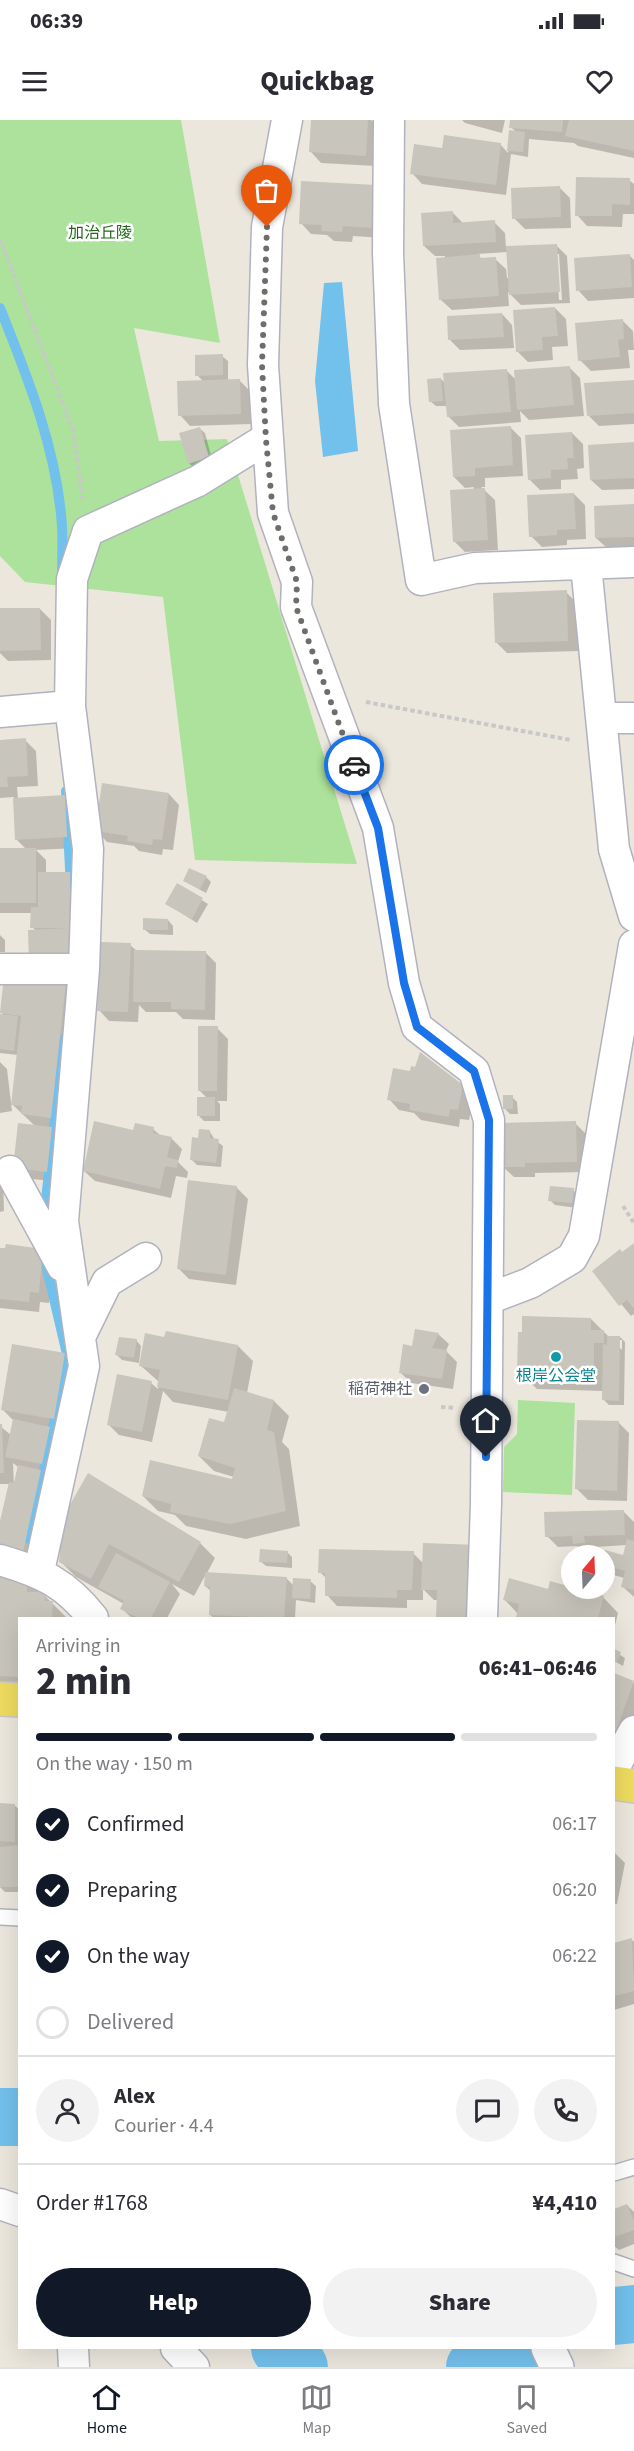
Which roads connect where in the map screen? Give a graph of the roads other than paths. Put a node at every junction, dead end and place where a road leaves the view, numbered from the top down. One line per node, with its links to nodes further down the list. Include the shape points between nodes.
1 (287, 120): 3 (street, via 267,227 262,365)
2 (389, 120): 5 (street, via 388,254 394,404 421,580 475,568)
3 (266, 440): 6 (street, via 198,480 88,531 72,579); 17 (street, via 274,521 297,582 296,607 378,828 404,983 417,1027 474,1071 489,1120)
4 (634, 562): 5 (street)
5 (586, 565): 9 (street)
6 (70, 706): 7 (street); 13 (street, via 88,849)
7 (0, 712)
8 (634, 718): 9 (street)
9 (603, 732): 10 (street, via 615,849)
10 (634, 916)
11 (634, 945): 17 (street, via 584,1236 572,1258 530,1283)
12 (0, 969): 13 (street)
13 (84, 969): 16 (street, via 63,1221)
14 (10, 1172): 16 (street)
15 (146, 1258): 18 (street, via 107,1282)
16 (72, 1283): 18 (street)
17 (488, 1299): 22 (street)
18 (80, 1337): 20 (street, via 84,1366)
19 (0, 1560): 20 (street)
20 (39, 1571): 21 (street, via 79,1600)
21 (92, 1617)
22 (482, 1617)
23 (0, 1699): 24 (main road)
24 (18, 1700)
25 (634, 1731): 26 (street)
26 (615, 1766)
27 (615, 1784): 28 (main road)
28 (634, 1786)
29 (0, 1917): 30 (lane)
30 (18, 1918)
31 (634, 2167): 32 (lane)
32 (615, 2173)
33 (0, 2204): 34 (street)
34 (18, 2210)
35 (615, 2262): 36 (lane)
36 (634, 2269)
37 (73, 2349): 40 (street)
38 (177, 2349): 41 (street)
39 (548, 2349): 42 (street)
40 (74, 2367)
41 (194, 2367)
42 (557, 2367)

